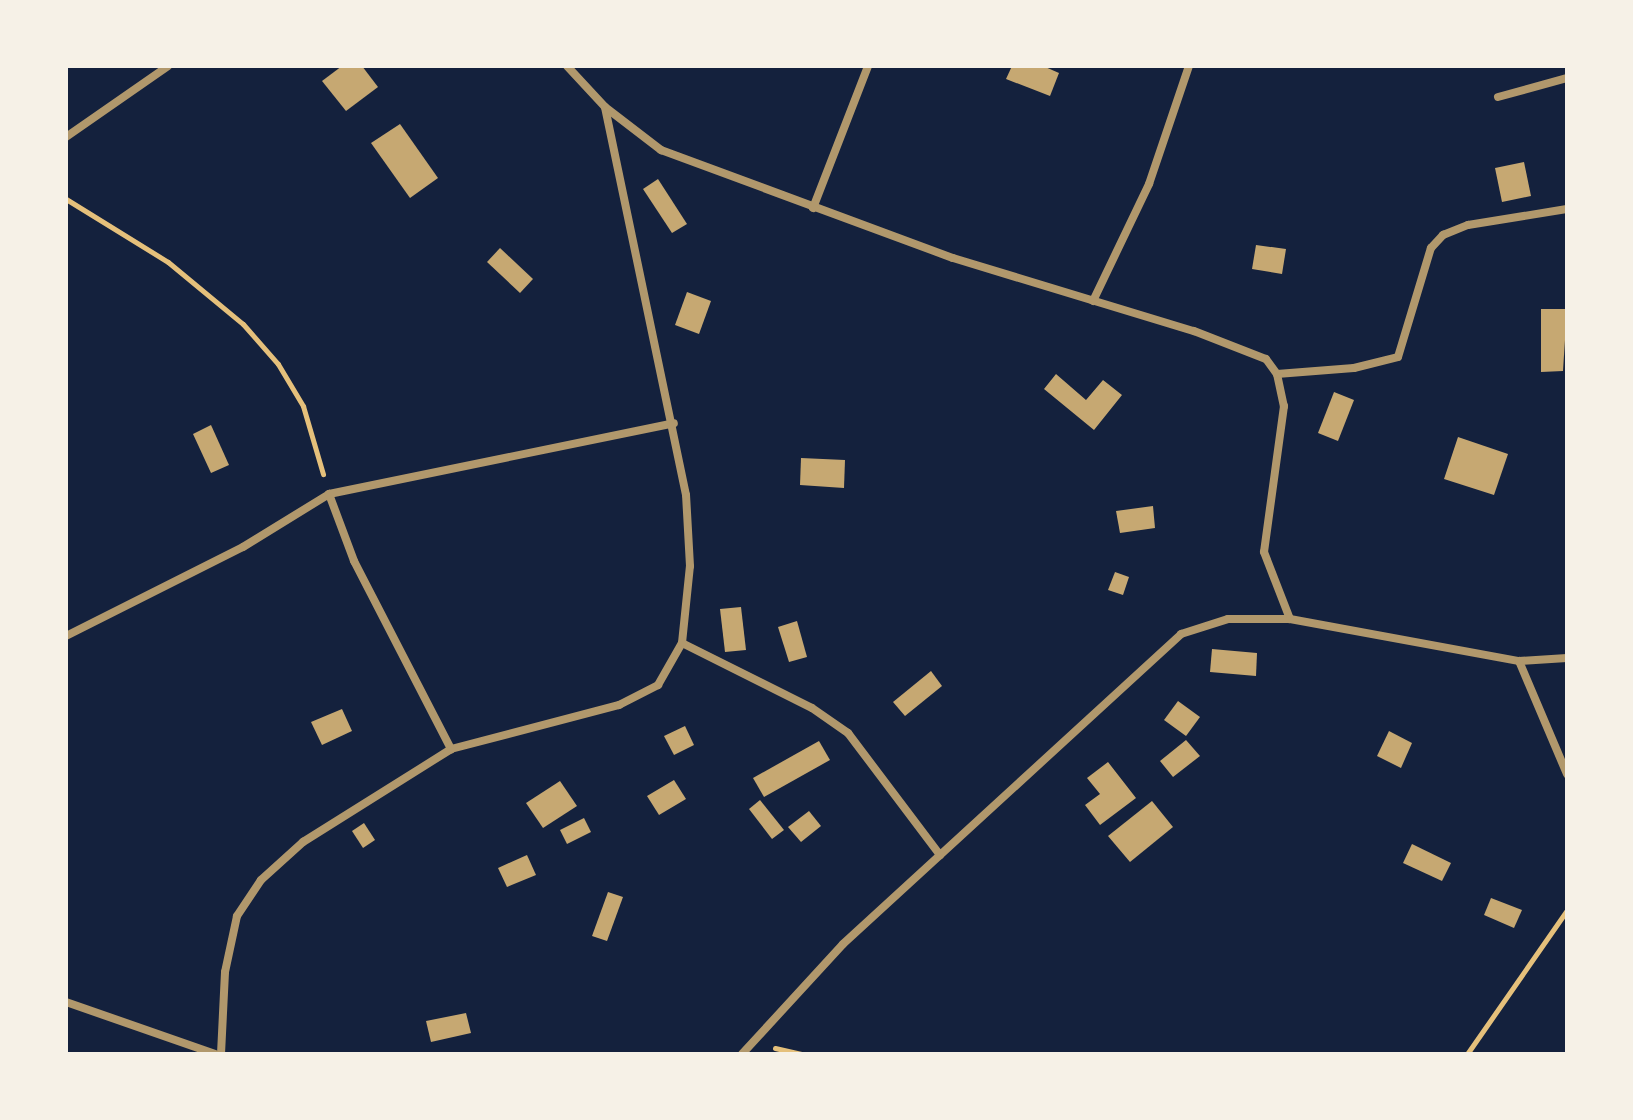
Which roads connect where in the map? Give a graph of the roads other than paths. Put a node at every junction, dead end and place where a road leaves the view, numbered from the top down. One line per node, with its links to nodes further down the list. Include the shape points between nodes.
1 (168, 66): 10 (street)
2 (567, 66): 6 (street)
3 (584, 66): 6 (street)
4 (868, 66): 11 (street)
5 (1189, 66): 13 (street, via 1149,184)
6 (580, 76): 9 (street)
7 (1567, 78): 8 (street)
8 (1498, 97)
9 (605, 107): 11 (street, via 661,150); 15 (street)
10 (66, 137)
11 (813, 208): 13 (street)
12 (1567, 209): 14 (street, via 1468,225 1443,235 1431,248 1398,357 1354,368)
13 (1093, 301): 14 (street, via 1242,347 1266,359)
14 (1277, 374): 17 (street, via 1284,406 1264,552)
15 (674, 423): 16 (street); 19 (street, via 690,566)
16 (329, 494): 18 (street, via 243,547); 22 (street, via 354,561)
17 (1290, 619): 21 (street); 24 (street, via 1228,619 1181,634)
18 (66, 636)
19 (682, 643): 22 (street, via 658,685 619,705); 24 (street, via 812,708 848,733)
20 (1567, 658): 21 (street)
21 (1519, 661): 23 (street)
22 (451, 749): 26 (street, via 303,842 261,880 237,916 225,972)
23 (1567, 774)
24 (940, 855): 27 (street, via 843,944)
25 (66, 1002): 26 (street)
26 (218, 1054)
27 (742, 1054)

